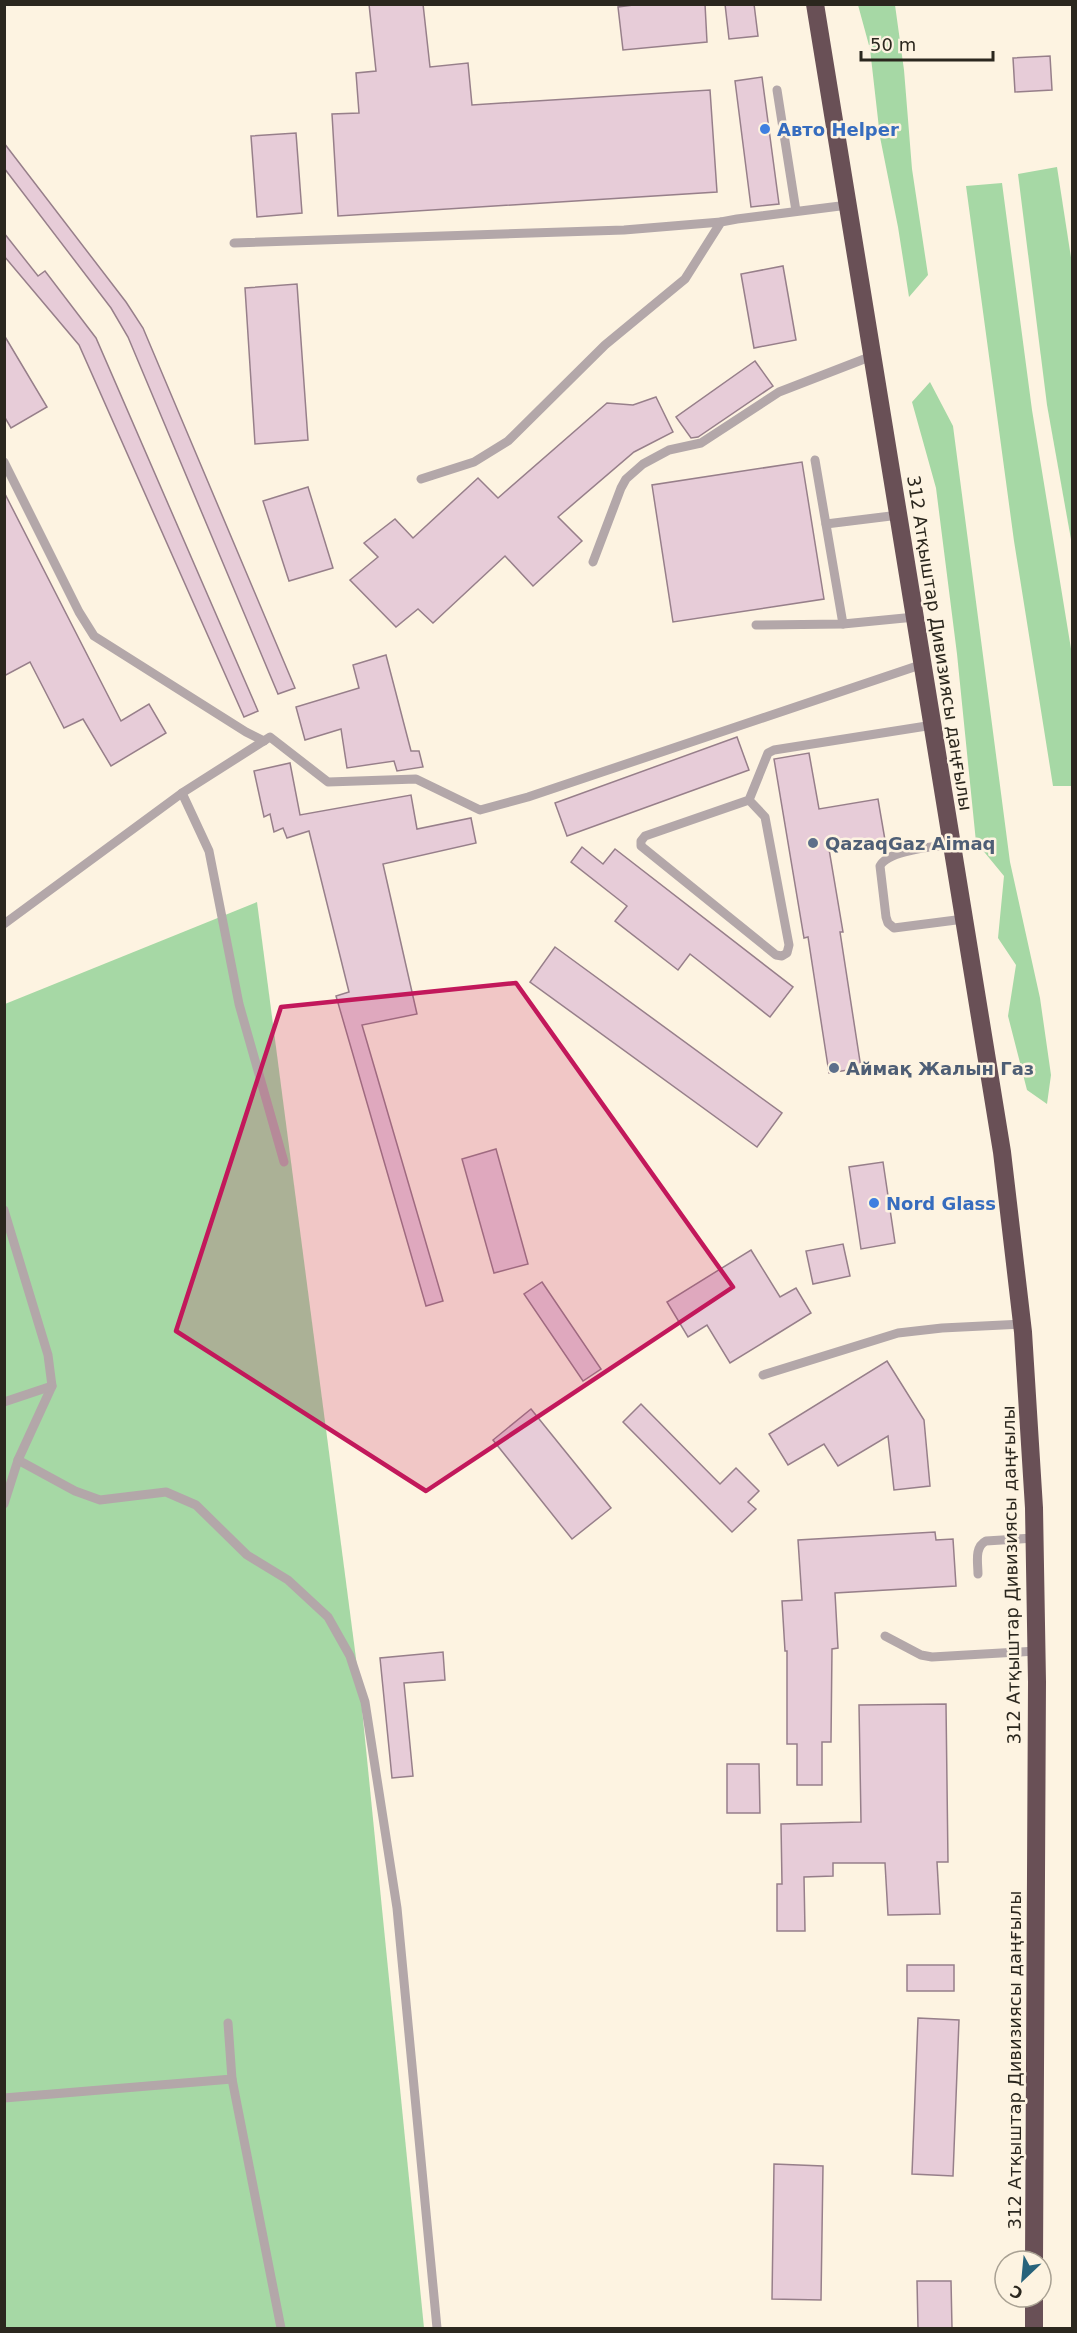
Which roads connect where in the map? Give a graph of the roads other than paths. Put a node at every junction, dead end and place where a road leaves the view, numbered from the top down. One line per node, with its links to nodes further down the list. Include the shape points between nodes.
1 (815, 4): 3 (highway, 312 Атқыштар Дивизиясы даңғылы)
2 (777, 90): 4 (lane)
3 (848, 205): 4 (lane); 7 (highway, 312 Атқыштар Дивизиясы даңғылы)
4 (796, 211): 5 (lane)
5 (721, 222): 6 (lane, via 624,230); 10 (lane, via 685,279 605,345 508,441 474,462)
6 (234, 243)
7 (872, 356): 11 (highway, 312 Атқыштар Дивизиясы даңғылы); 13 (lane, via 779,392 701,443 669,450 643,464 621,488)
8 (815, 460): 12 (lane)
9 (4, 462): 19 (lane, via 94,636)
10 (422, 479)
11 (898, 515): 12 (lane); 14 (highway, 312 Атқыштар Дивизиясы даңғылы)
12 (826, 524): 15 (lane)
13 (593, 562)
14 (915, 617): 15 (lane); 17 (highway, 312 Атқыштар Дивизиясы даңғылы)
15 (843, 624): 16 (lane)
16 (756, 625)
17 (923, 664): 18 (highway, 312 Атқыштар Дивизиясы даңғылы); 19 (lane, via 480,810 416,779 328,782 270,737)
18 (933, 725): 21 (lane, via 774,750 768,753); 22 (highway, 312 Атқыштар Дивизиясы даңғылы)
19 (264, 741): 20 (lane)
20 (182, 793): 24 (lane); 25 (lane, via 209,851 239,1004)
21 (749, 800): 21 (lane, via 645,836 641,846 782,956 789,945 765,817)
22 (952, 844): 23 (highway, 312 Атқыштар Дивизиясы даңғылы); 23 (lane, via 892,855 883,861 880,866 886,917 894,928)
23 (964, 919): 27 (highway, 312 Атқыштар Дивизиясы даңғылы, via 1002,1152)
24 (4, 924)
25 (284, 1162)
26 (4, 1210): 29 (lane, via 48,1355)
27 (1022, 1324): 28 (lane, via 898,1333); 33 (highway, 312 Атқыштар Дивизиясы даңғылы)
28 (763, 1375)
29 (52, 1386): 30 (lane); 31 (lane)
30 (4, 1402)
31 (18, 1460): 32 (lane); 43 (lane, via 100,1500 166,1491 196,1506 247,1555 288,1580 328,1617 350,1656 365,1702 397,1908)
32 (4, 1504)
33 (1034, 1538): 34 (lane, via 982,1543 978,1550); 36 (highway, 312 Атқыштар Дивизиясы даңғылы)
34 (978, 1574)
35 (885, 1636): 36 (lane, via 932,1657)
36 (1036, 1651): 40 (highway, 312 Атқыштар Дивизиясы даңғылы)
37 (228, 2023): 38 (lane)
38 (232, 2079): 39 (lane); 42 (lane)
39 (4, 2098)
40 (1034, 2249)
41 (1034, 2309): 44 (highway)
42 (281, 2328)
43 (437, 2328)
44 (1034, 2328)

